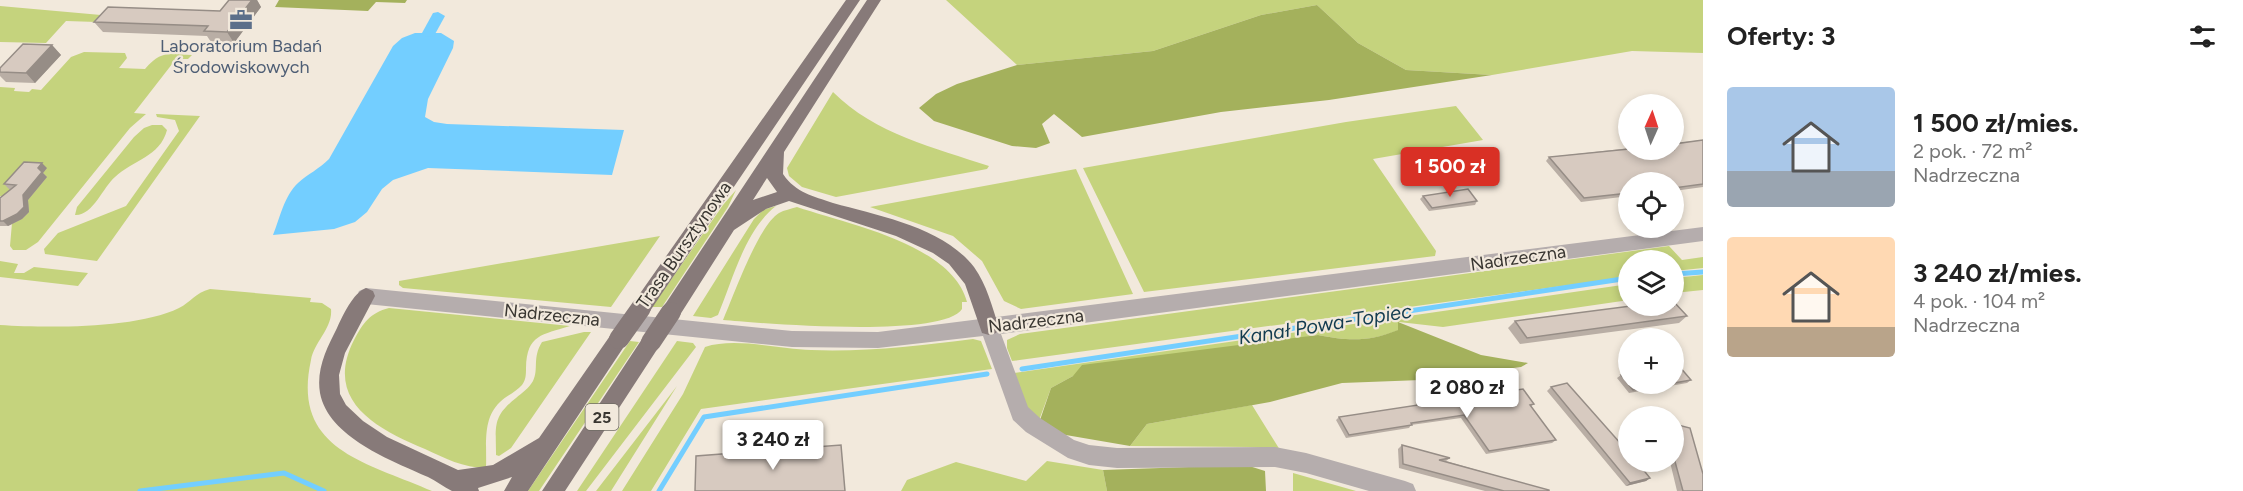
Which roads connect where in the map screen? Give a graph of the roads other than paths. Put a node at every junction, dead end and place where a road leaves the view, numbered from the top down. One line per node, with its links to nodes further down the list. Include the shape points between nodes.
1 (853, 0): 9 (main road, Trasa Bursztynowa / 25, bridge)
2 (874, 0): 3 (main road, Trasa Bursztynowa / 25)
3 (779, 147): 4 (main road, via 774,175); 5 (main road, Trasa Bursztynowa / 25)
4 (788, 195): 5 (main road, via 760,204); 8 (main road, via 912,236 950,256 966,270 978,290)
5 (726, 227): 12 (main road, Trasa Bursztynowa / 25, bridge)
6 (1703, 234): 8 (street, Nadrzeczna)
7 (366, 296): 8 (street, Nadrzeczna, via 792,339 878,340); 10 (main road, via 328,369 328,385 336,409 353,429)
8 (989, 327): 13 (street, via 1020,413 1068,448 1117,458 1275,457)
9 (547, 443): 10 (main road, via 506,471); 11 (main road, Trasa Bursztynowa / 25)
10 (463, 486)
11 (515, 491)
12 (553, 491)
13 (1405, 491)

